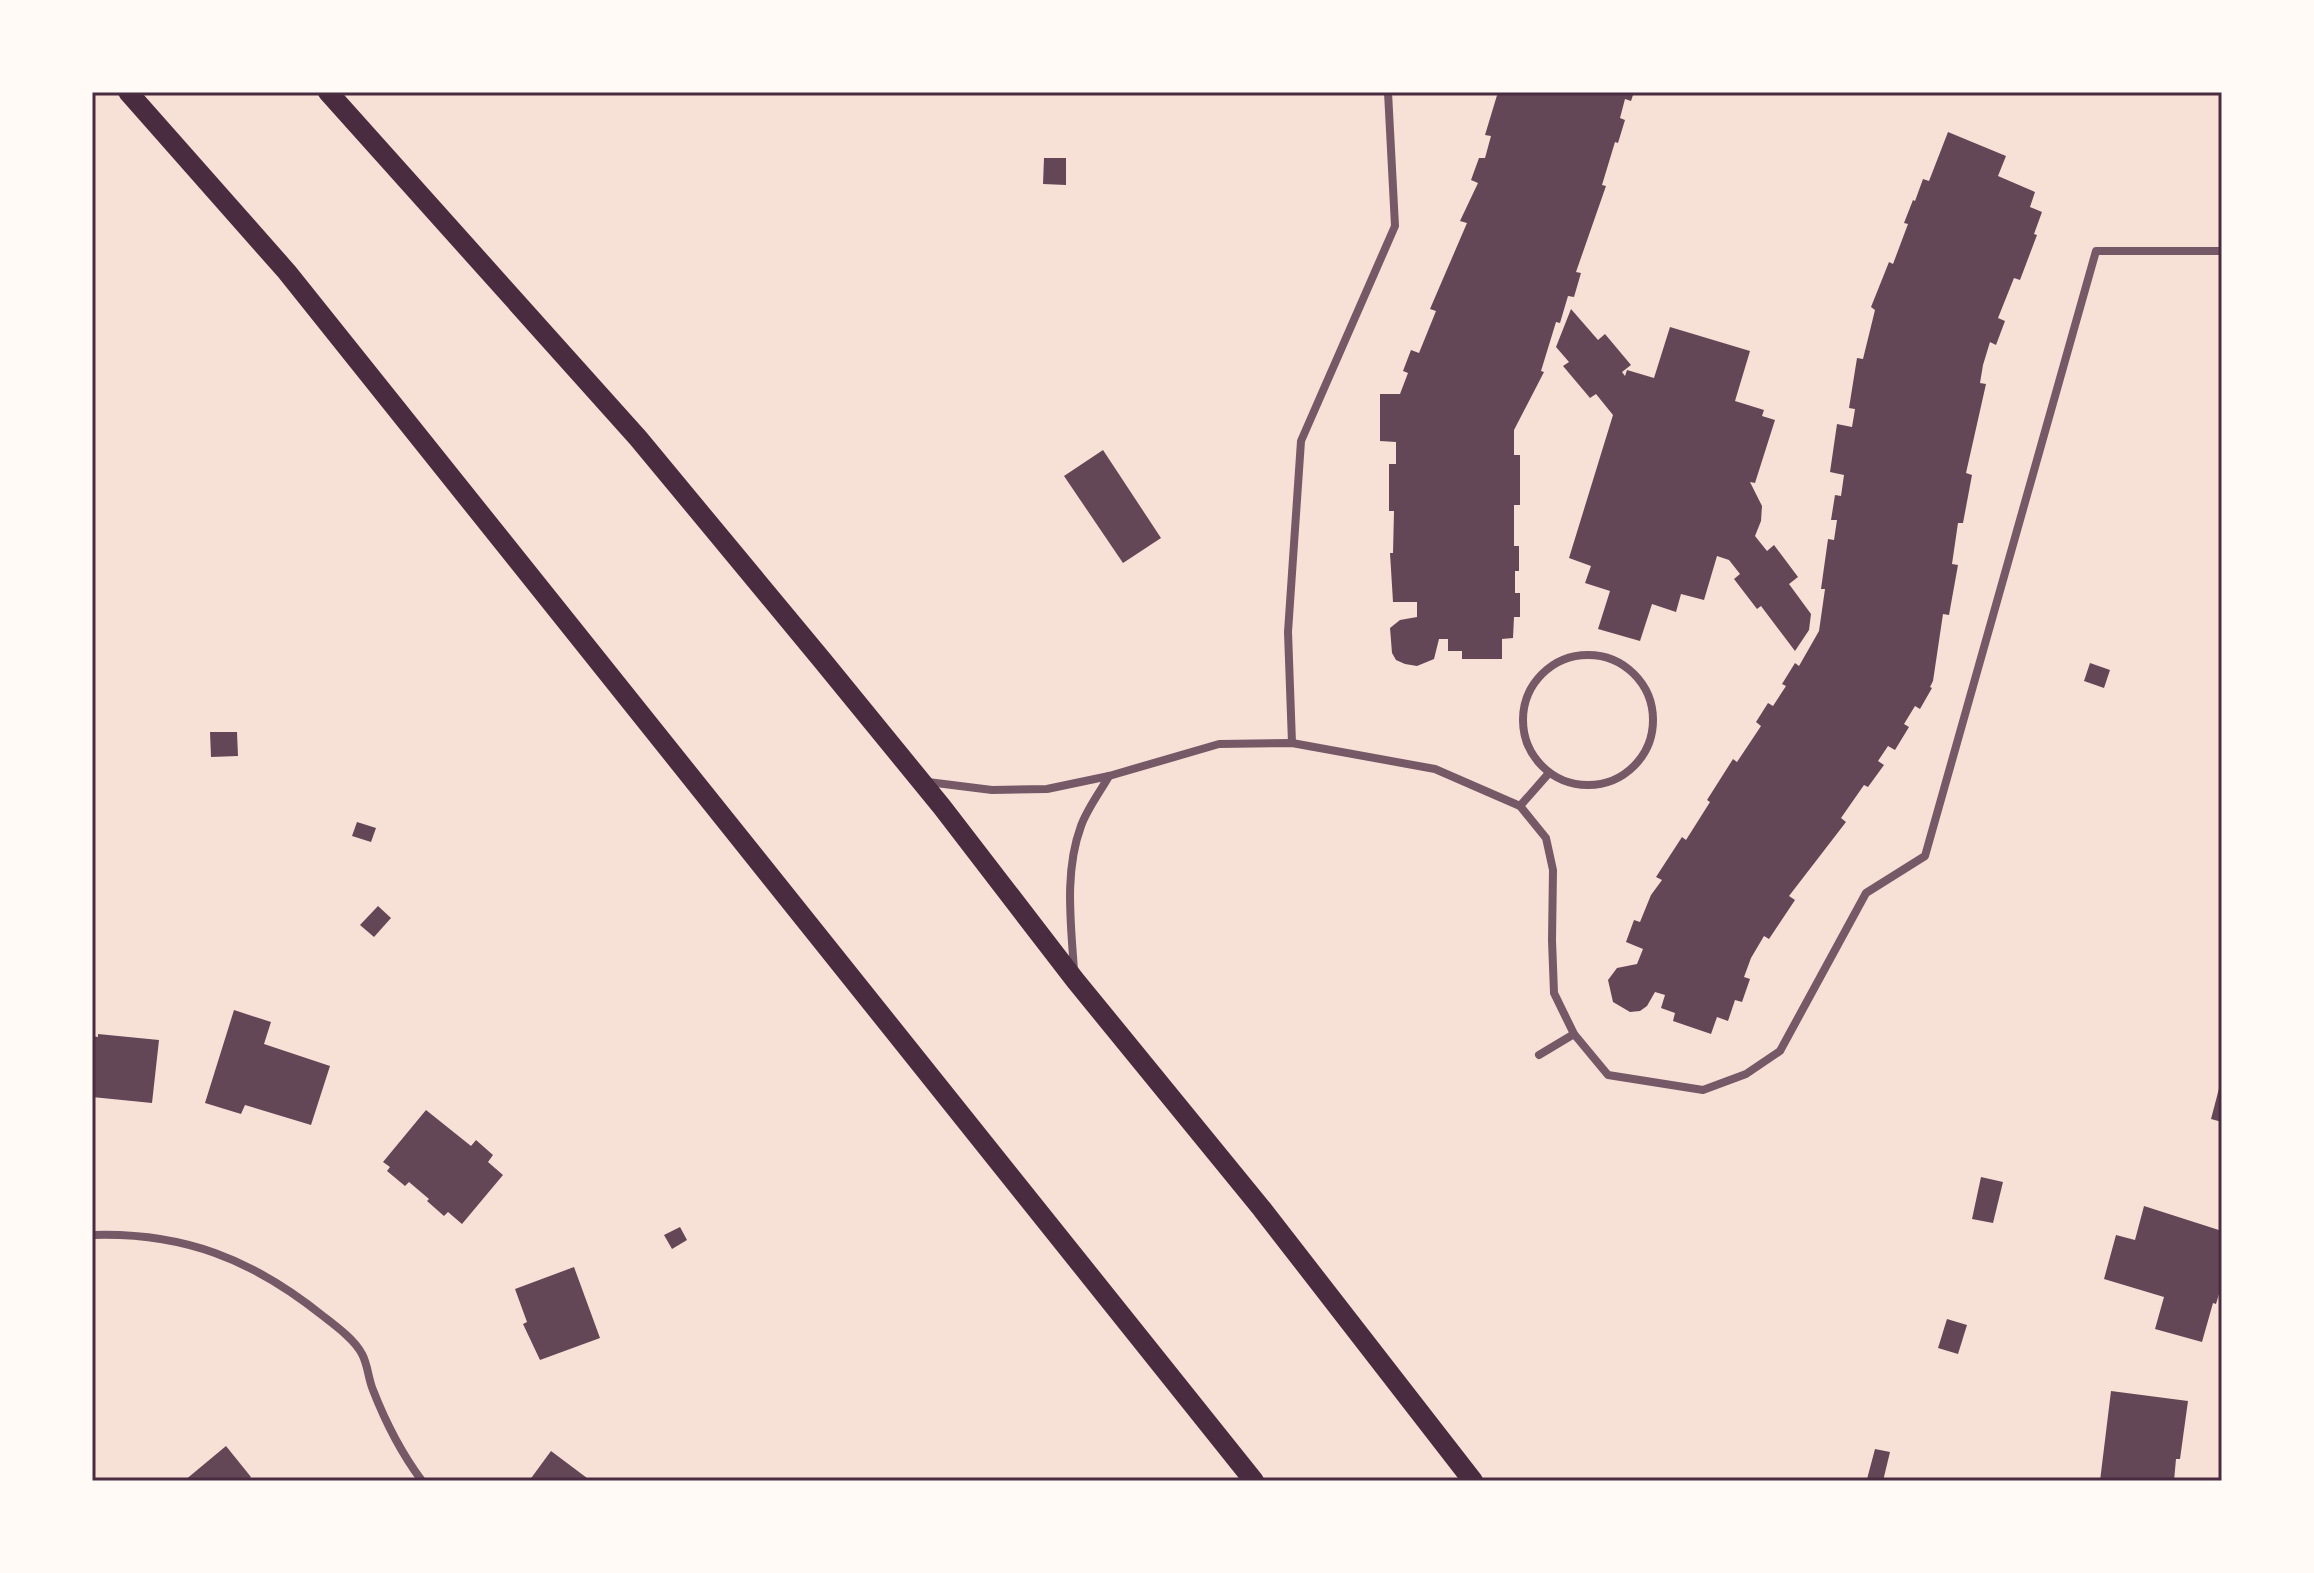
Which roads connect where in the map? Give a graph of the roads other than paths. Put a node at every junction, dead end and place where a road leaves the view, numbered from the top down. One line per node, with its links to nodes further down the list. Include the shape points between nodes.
1 (128, 92): 15 (main road, via 287,272)
2 (328, 92): 8 (main road, via 638,438)
3 (1388, 92): 5 (street, via 1395,226 1301,441 1288,632)
4 (2222, 251): 11 (street, via 2096,251 1925,856 1866,893 1780,1051 1746,1074 1703,1090 1608,1075)
5 (1292, 743): 7 (street, via 1219,744); 9 (street, via 1435,769)
6 (1549, 773): 6 (street, via 1590,786 1612,781 1645,754 1654,712 1635,673 1596,654 1554,663 1538,677 1522,717 1529,748); 9 (street)
7 (1109, 776): 8 (street, via 1047,789 992,790); 10 (street, via 1081,824 1072,862)
8 (921, 782): 10 (main road)
9 (1520, 806): 11 (street, via 1546,838 1553,870 1554,993)
10 (1075, 980): 16 (main road)
11 (1574, 1034): 12 (street)
12 (1539, 1055)
13 (92, 1235): 14 (street, via 162,1237 252,1268 294,1293 362,1353 373,1390)
14 (422, 1481)
15 (1254, 1481)
16 (1473, 1481)

